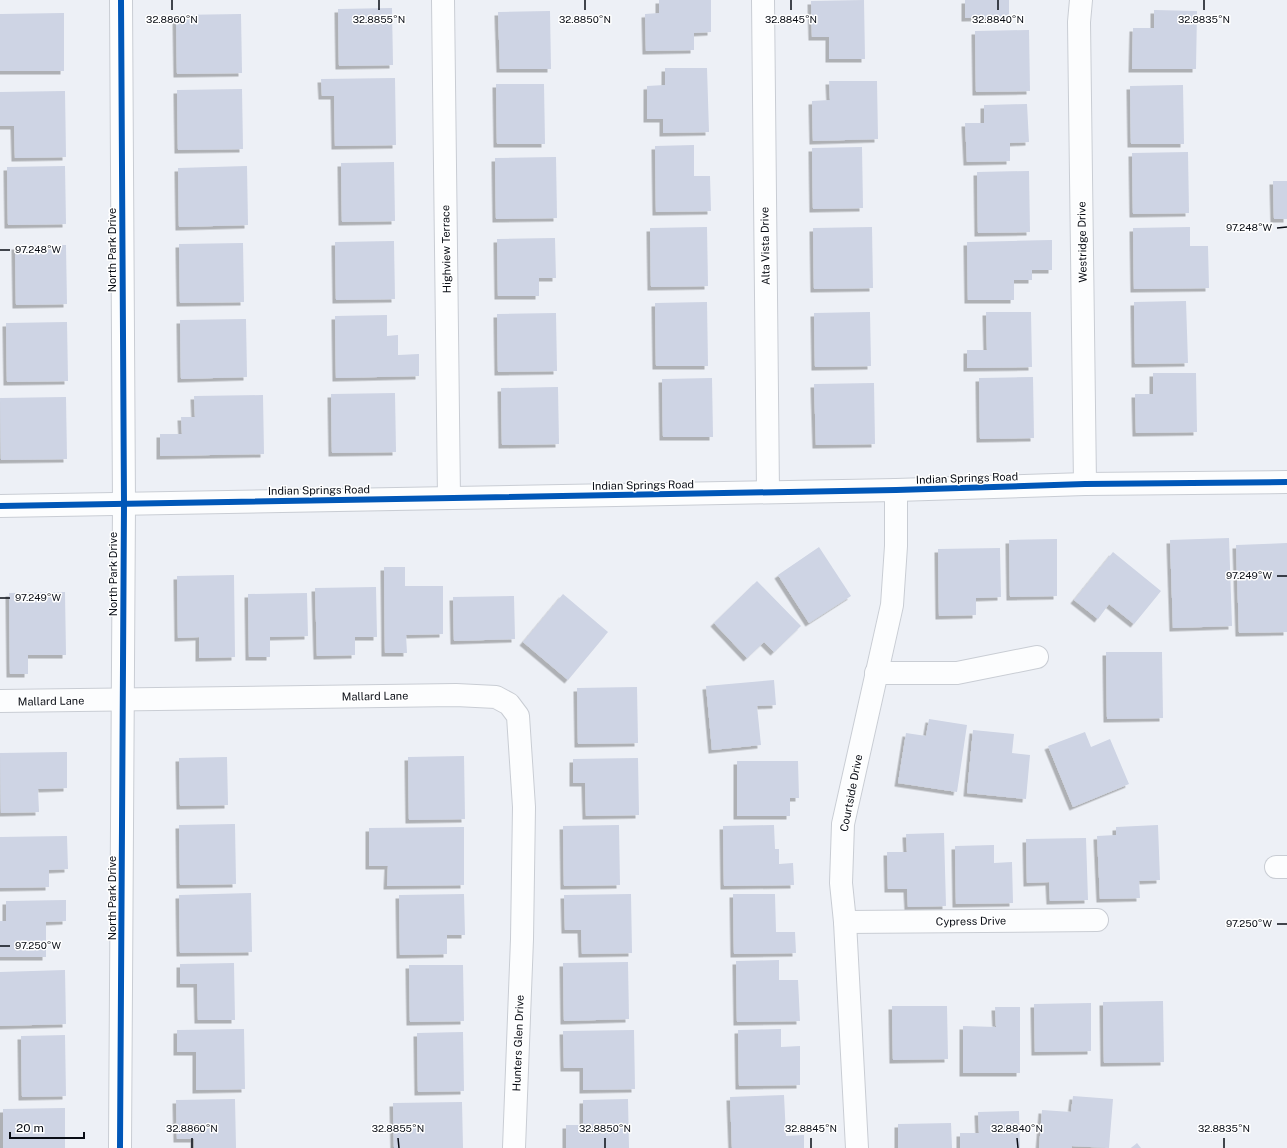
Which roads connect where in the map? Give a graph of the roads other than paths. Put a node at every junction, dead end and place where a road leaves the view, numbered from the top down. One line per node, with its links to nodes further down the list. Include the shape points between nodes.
1 (121, 0): 10 (street, North Park Drive)
2 (443, 0): 9 (street, Highview Terrace)
3 (763, 0): 8 (street, Alta Vista Drive)
4 (1081, 0): 6 (street, Westridge Drive, via 1079,22)
5 (1287, 482): 6 (street, Indian Springs Road)
6 (1085, 484): 7 (street, Indian Springs Road)
7 (896, 490): 8 (street, Indian Springs Road); 13 (street, Courtside Drive, via 892,605)
8 (768, 492): 9 (street, Indian Springs Road)
9 (449, 498): 10 (street, Indian Springs Road)
10 (124, 504): 11 (street, Indian Springs Road); 14 (street, North Park Drive)
11 (0, 506)
12 (1037, 657): 13 (street, via 957,673)
13 (876, 672): 17 (street, Courtside Drive, via 843,824 841,883)
14 (123, 700): 15 (street, Mallard Lane); 18 (street, Mallard Lane, via 456,695 496,697 509,704 518,716 524,799); 19 (street, North Park Drive)
15 (0, 701)
16 (1097, 920): 17 (street, Cypress Drive)
17 (845, 922): 21 (street, Courtside Drive)
18 (522, 939): 20 (street, Hunters Glen Drive)
19 (120, 1148)
20 (514, 1148)
21 (857, 1148)

